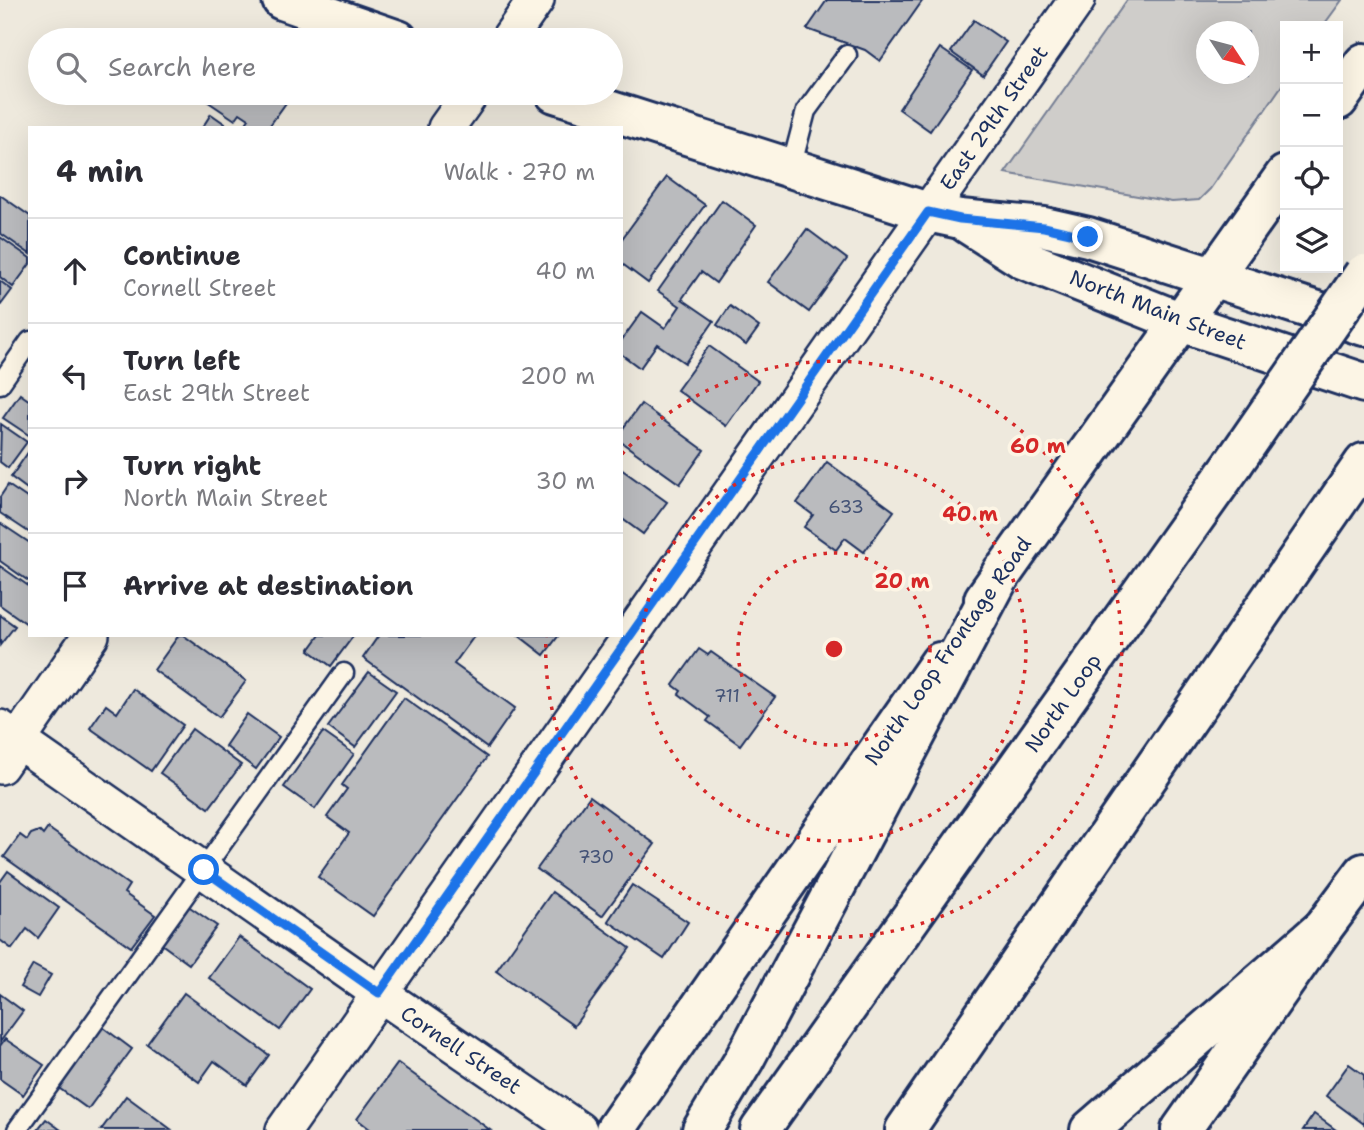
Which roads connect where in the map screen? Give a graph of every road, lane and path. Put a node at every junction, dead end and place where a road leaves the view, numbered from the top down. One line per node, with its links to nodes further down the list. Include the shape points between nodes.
1 (282, 0): 4 (main road)
2 (536, 0): 5 (street)
3 (1077, 0): 14 (street, East 29th Street)
4 (363, 28)
5 (516, 28)
6 (847, 55): 12 (lane, via 806,111)
7 (1364, 62): 8 (main road)
8 (1343, 93)
9 (462, 105): 11 (street)
10 (593, 105): 12 (main road, North Main Street)
11 (447, 126)
12 (791, 168): 14 (main road, North Main Street)
13 (1280, 182): 16 (main road, North Loop Frontage Road)
14 (944, 216): 16 (main road, North Main Street, via 1044,227 1088,237); 17 (main road, North Main Street, via 1023,259); 30 (street, East 29th Street)
15 (1364, 274): 36 (main road, North Loop, bridge)
16 (1213, 278): 17 (main road, North Loop Frontage Road); 18 (main road, North Main Street)
17 (1181, 322): 20 (main road, North Main Street); 23 (main road, North Loop Frontage Road)
18 (1364, 326)
19 (28, 344): 21 (lane)
20 (1364, 383)
21 (0, 384)
22 (1364, 463): 37 (main road)
23 (1002, 572): 34 (main road, North Loop Frontage Road); 35 (main road, via 744,1060)
24 (90, 637): 26 (street)
25 (344, 673): 27 (lane)
26 (6, 745): 27 (street, Cornell Street)
27 (204, 870): 30 (street, Cornell Street); 31 (lane)
28 (1364, 873): 29 (main road)
29 (1323, 928): 38 (main road); 39 (main road)
30 (379, 993): 32 (street, East 29th Street); 33 (street, Cornell Street)
31 (17, 1130)
32 (284, 1130)
33 (579, 1130)
34 (615, 1130)
35 (702, 1130)
36 (760, 1130)
37 (905, 1130)
38 (1090, 1130)
39 (1181, 1130)

